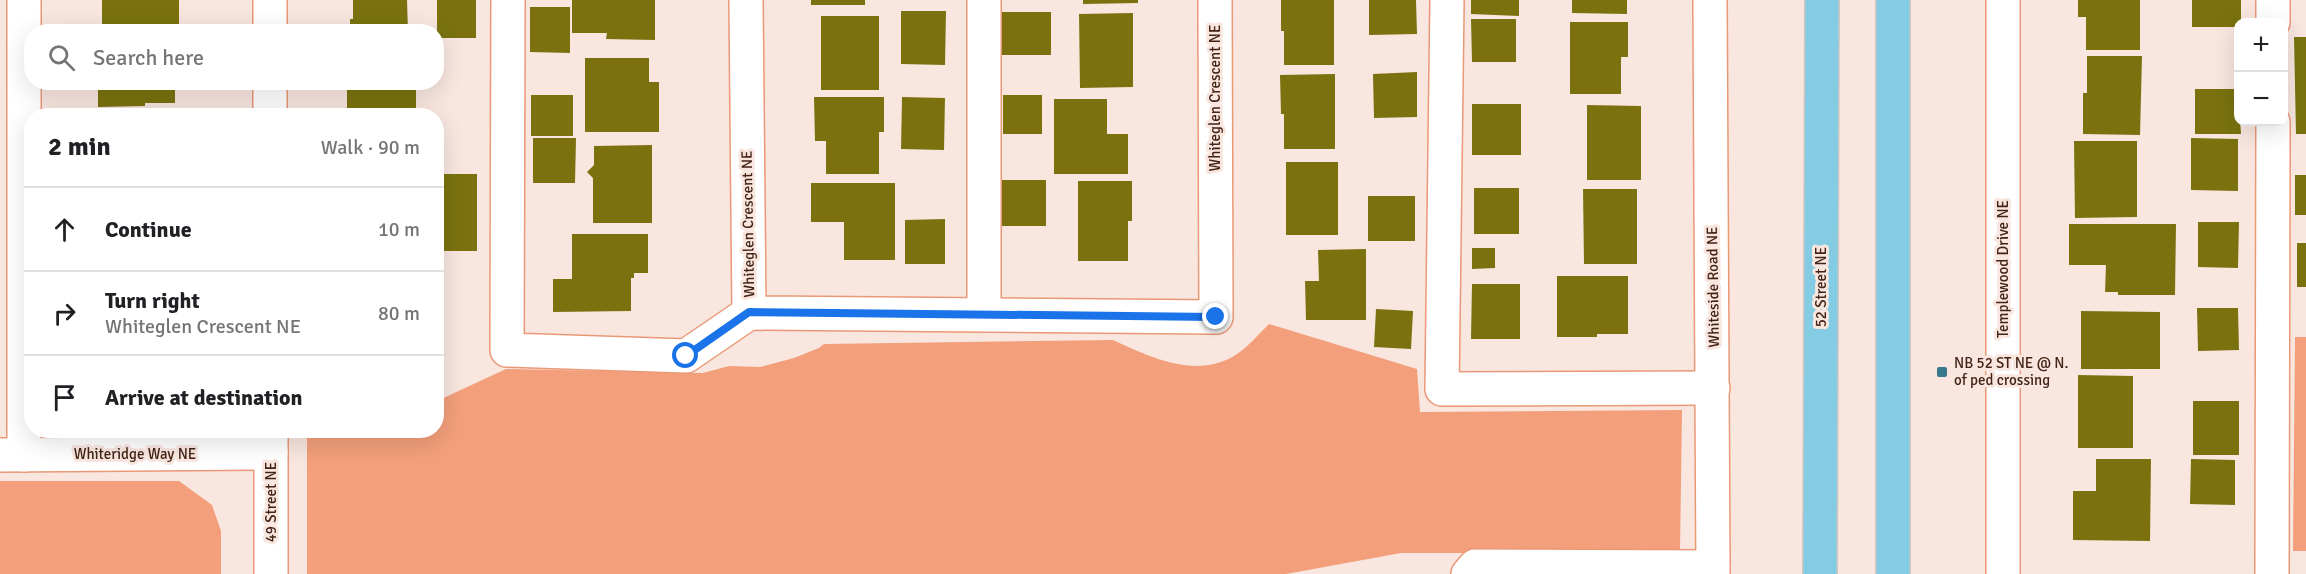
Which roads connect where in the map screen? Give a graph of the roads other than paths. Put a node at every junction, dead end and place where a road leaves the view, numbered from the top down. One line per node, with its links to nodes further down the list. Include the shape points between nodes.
1 (24, 0): 22 (street)
2 (270, 0): 14 (street)
3 (508, 0): 18 (street, via 507,350 686,356)
4 (746, 0): 18 (street, Whiteglen Crescent NE)
5 (984, 0): 19 (street)
6 (1215, 0): 19 (street, Whiteglen Crescent NE, via 1216,317)
7 (1447, 0): 20 (street, via 1442,389)
8 (1710, 0): 20 (street, Whiteside Road NE)
9 (1822, 0): 26 (main road, 52 Street NE)
10 (1893, 0): 27 (main road)
11 (2003, 0): 28 (street, Templewood Drive NE)
12 (2273, 0): 13 (street)
13 (2273, 18)
14 (270, 24)
15 (270, 90): 16 (street)
16 (270, 108)
17 (2273, 126): 29 (street)
18 (749, 312): 19 (street, Whiteglen Crescent NE)
19 (984, 313)
20 (1713, 388): 23 (street, Whiteside Road NE)
21 (271, 442): 22 (street, Whiteridge Way NE); 24 (street, 49 Street NE)
22 (12, 455)
23 (1713, 571): 25 (street, via 1475,566)
24 (271, 574)
25 (1468, 574)
26 (1820, 574)
27 (1893, 574)
28 (2002, 574)
29 (2271, 574)

